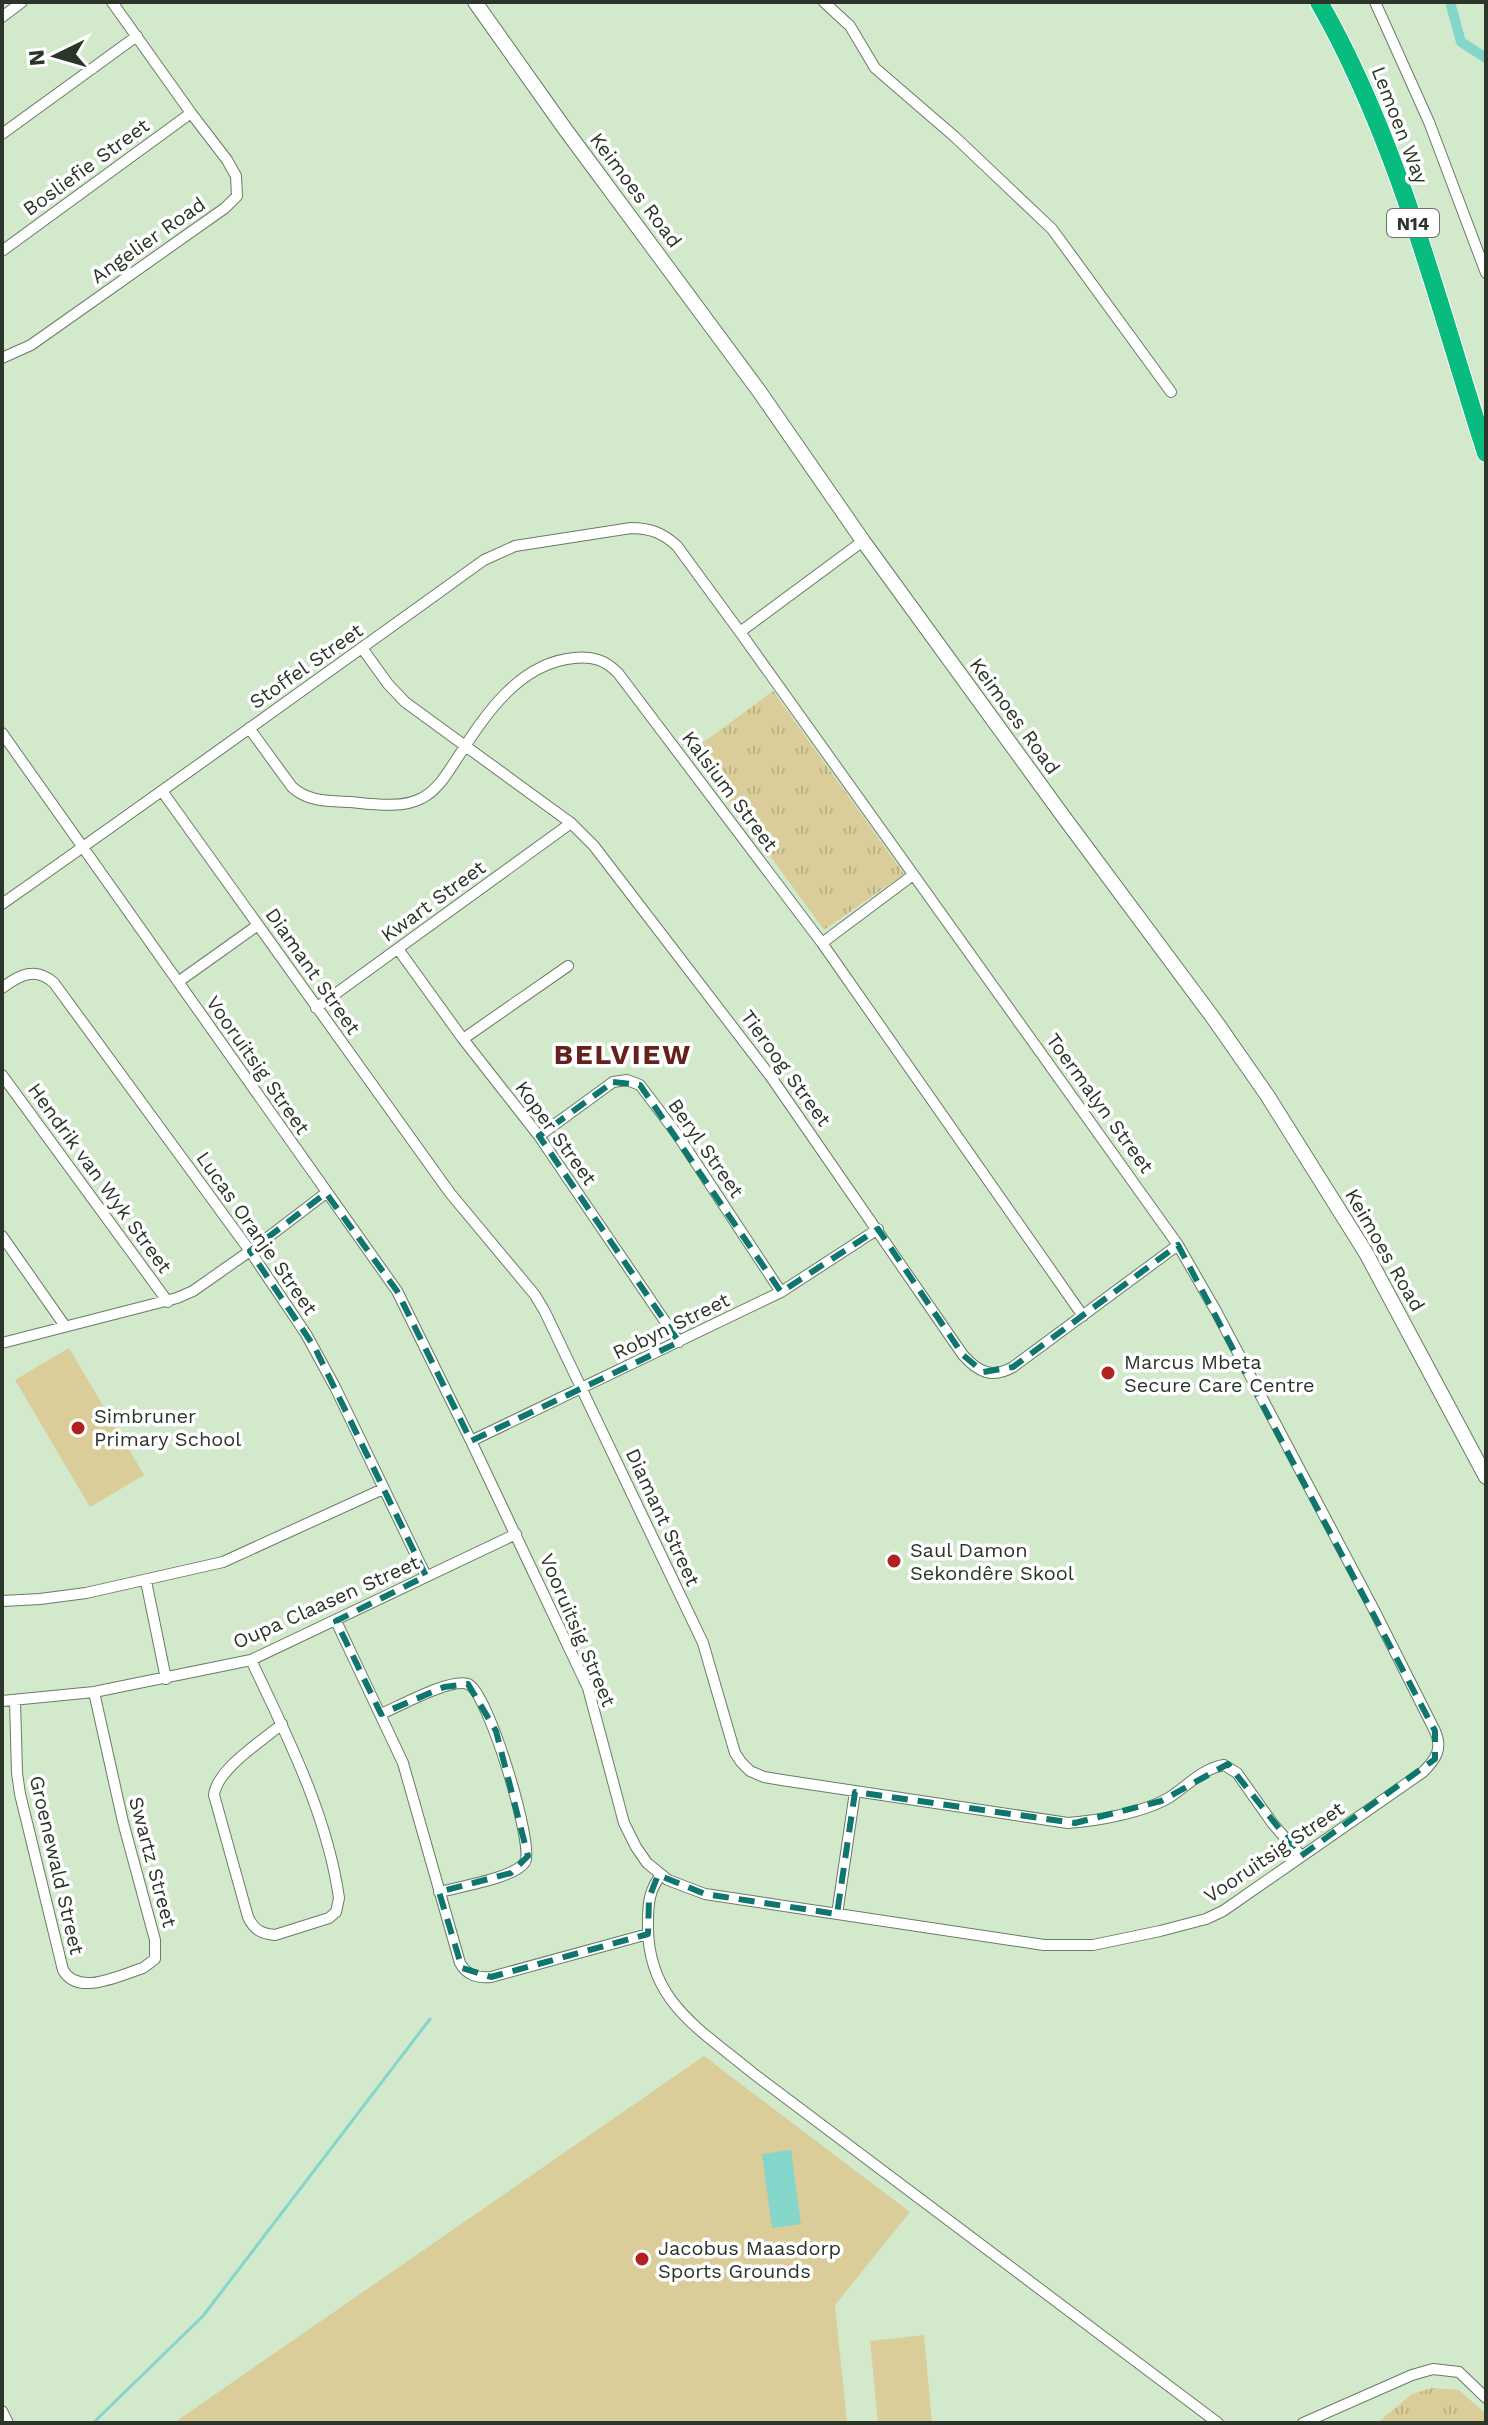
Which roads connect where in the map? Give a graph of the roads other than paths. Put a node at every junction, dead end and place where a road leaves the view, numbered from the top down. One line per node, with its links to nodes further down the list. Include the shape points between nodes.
1 (22, 2): 7 (street)
2 (112, 2): 8 (street, Angelier Road)
3 (475, 2): 17 (street, Keimoes Road)
4 (824, 2): 14 (street, via 850,26 875,68 1052,229)
5 (1319, 2): 15 (highway, Lemoen Way / N14, via 1380,126)
6 (1375, 2): 12 (street, via 1429,122)
7 (2, 17)
8 (137, 36): 9 (street, Angelier Road); 10 (street)
9 (191, 113): 11 (street, Bosliefie Street); 13 (street, Angelier Road, via 236,176 234,201 31,345)
10 (2, 134)
11 (2, 251)
12 (1486, 273)
13 (2, 358)
14 (1171, 392)
15 (1486, 453)
16 (658, 532): 18 (street, Toermalyn Street, via 677,546); 19 (street, Stoffel Street, via 631,528 501,550)
17 (863, 541): 18 (street); 51 (street, Keimoes Road, via 1267,1095 1366,1253)
18 (740, 632): 26 (street, Toermalyn Street)
19 (362, 648): 20 (street, Stoffel Street); 22 (street, Tieroog Street, via 405,702)
20 (249, 728): 22 (street, Kalsium Street, via 292,787 320,800 419,800 443,779); 23 (street, Stoffel Street)
21 (2, 733): 25 (street, Vooruitsig Street)
22 (465, 746): 24 (street, Tieroog Street); 29 (street, Kalsium Street, via 500,699 523,679 562,660 606,662)
23 (162, 791): 25 (street, Stoffel Street); 28 (street, Diamant Street)
24 (571, 823): 30 (street, Kwart Street); 39 (street, Tieroog Street, via 734,1026)
25 (82, 848): 27 (street, Stoffel Street); 32 (street, Vooruitsig Street)
26 (913, 875): 29 (street); 41 (street, Toermalyn Street)
27 (2, 904)
28 (258, 925): 32 (street); 34 (street, Diamant Street)
29 (822, 943): 45 (street, Kalsium Street)
30 (398, 949): 34 (street, Kwart Street); 35 (street, Koper Street)
31 (568, 966): 35 (street)
32 (178, 982): 38 (street, Vooruitsig Street)
33 (2, 988): 42 (street, Lucas Oranje Street, via 33,973 54,983)
34 (316, 1008): 49 (street, Diamant Street, via 450,1193 535,1295)
35 (463, 1039): 37 (street, Koper Street)
36 (2, 1075): 44 (street, Hendrik van Wyk Street)
37 (539, 1136): 43 (street, Beryl Street, via 613,1082 640,1085); 47 (street, Koper Street)
38 (326, 1193): 42 (street); 50 (street, Vooruitsig Street, via 397,1291)
39 (878, 1229): 43 (street, Robyn Street); 45 (street, Tieroog Street, via 963,1355 983,1372 1007,1371)
40 (4, 1241): 46 (street)
41 (1178, 1245): 45 (street, Tieroog Street); 65 (street, Toermalyn Street, via 1366,1594)
42 (250, 1251): 44 (street); 52 (street, Lucas Oranje Street, via 315,1348)
43 (781, 1292): 47 (street, Robyn Street)
44 (168, 1302): 46 (street)
45 (1083, 1316)
46 (65, 1326): 48 (street)
47 (679, 1342): 49 (street, Robyn Street)
48 (2, 1343)
49 (583, 1388): 50 (street, Robyn Street); 66 (street, Diamant Street, via 703,1643 741,1762 764,1777)
50 (471, 1441): 53 (street, Vooruitsig Street)
51 (1486, 1477)
52 (383, 1489): 54 (street, Lucas Oranje Street); 55 (street, via 223,1562)
53 (516, 1534): 54 (street, Oupa Claasen Street); 68 (street, Vooruitsig Street, via 593,1701 628,1833)
54 (426, 1576): 57 (street, Oupa Claasen Street)
55 (146, 1581): 56 (street); 59 (street)
56 (2, 1601)
57 (336, 1621): 58 (street, Oupa Claasen Street); 63 (street)
58 (251, 1660): 59 (street, Oupa Claasen Street); 64 (street)
59 (166, 1679): 60 (street, Oupa Claasen Street)
60 (94, 1692): 62 (street, Oupa Claasen Street); 72 (street, Swartz Street, via 156,1953 143,1968)
61 (2, 1701): 62 (street, Oupa Claasen Street)
62 (15, 1701): 72 (street, Groenewald Street, via 20,1794 63,1970)
63 (381, 1714): 69 (street, via 403,1763); 69 (street, via 444,1687 468,1684 479,1694 496,1731 528,1856 511,1873)
64 (282, 1724): 64 (street, via 312,1793 339,1898 329,1918 275,1935 254,1927 248,1917 214,1795 218,1781 233,1765)
65 (1439, 1743): 67 (street, Vooruitsig Street, via 1435,1759 1423,1772)
66 (855, 1792): 67 (street, Diamant Street, via 1075,1823 1161,1801 1212,1768 1227,1766); 70 (street)
67 (1301, 1856): 70 (street, Vooruitsig Street, via 1215,1915 1093,1945 1044,1945)
68 (661, 1875): 70 (street, Vooruitsig Street, via 705,1894); 71 (street, via 649,1898)
69 (439, 1892): 71 (street, via 460,1963 474,1976 491,1977)
70 (837, 1914)
71 (648, 1934): 76 (street, via 659,1983 689,2020)
72 (77, 1983)
73 (1486, 2398): 77 (street, via 1459,2372 1433,2369)
74 (2, 2411): 75 (street)
75 (8, 2423)
76 (1218, 2423)
77 (1303, 2423)

